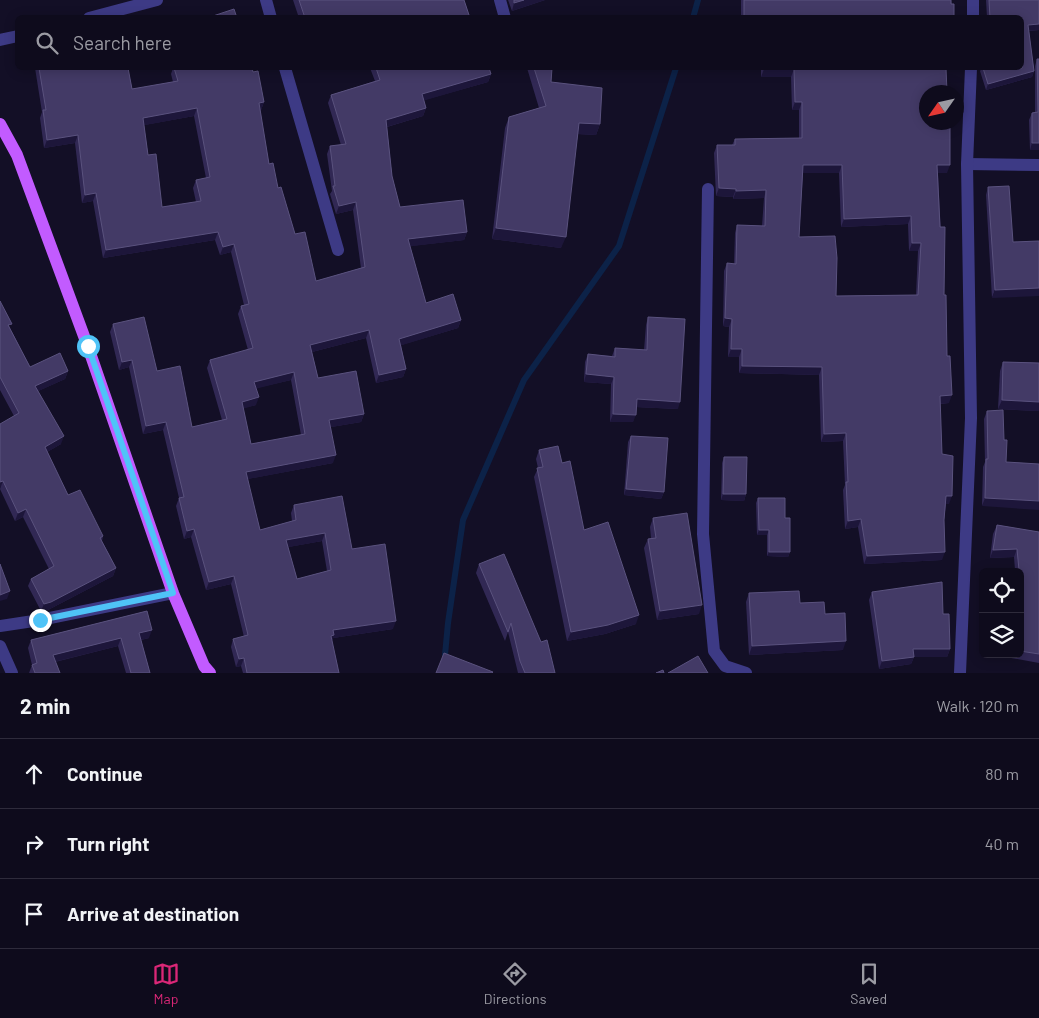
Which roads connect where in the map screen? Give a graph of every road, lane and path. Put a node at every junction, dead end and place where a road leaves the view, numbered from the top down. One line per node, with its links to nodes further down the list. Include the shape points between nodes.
1 (157, 0): 5 (street)
2 (266, 0): 6 (street)
3 (500, 0): 7 (street)
4 (973, 0): 8 (street)
5 (100, 15)
6 (270, 15)
7 (504, 15)
8 (973, 15)
9 (15, 37): 10 (street)
10 (0, 40)
11 (286, 70): 17 (street)
12 (971, 70): 14 (street)
13 (0, 124): 18 (main road, via 17,155 88,346)
14 (967, 164): 15 (street); 24 (street, via 970,418)
15 (1039, 165)
16 (708, 189): 23 (street, via 703,534 714,651 725,666)
17 (338, 250)
18 (173, 593): 19 (street); 22 (main road, via 204,666)
19 (0, 626)
20 (0, 646): 21 (street)
21 (12, 673)
22 (210, 673)
23 (746, 673)
24 (960, 673)

